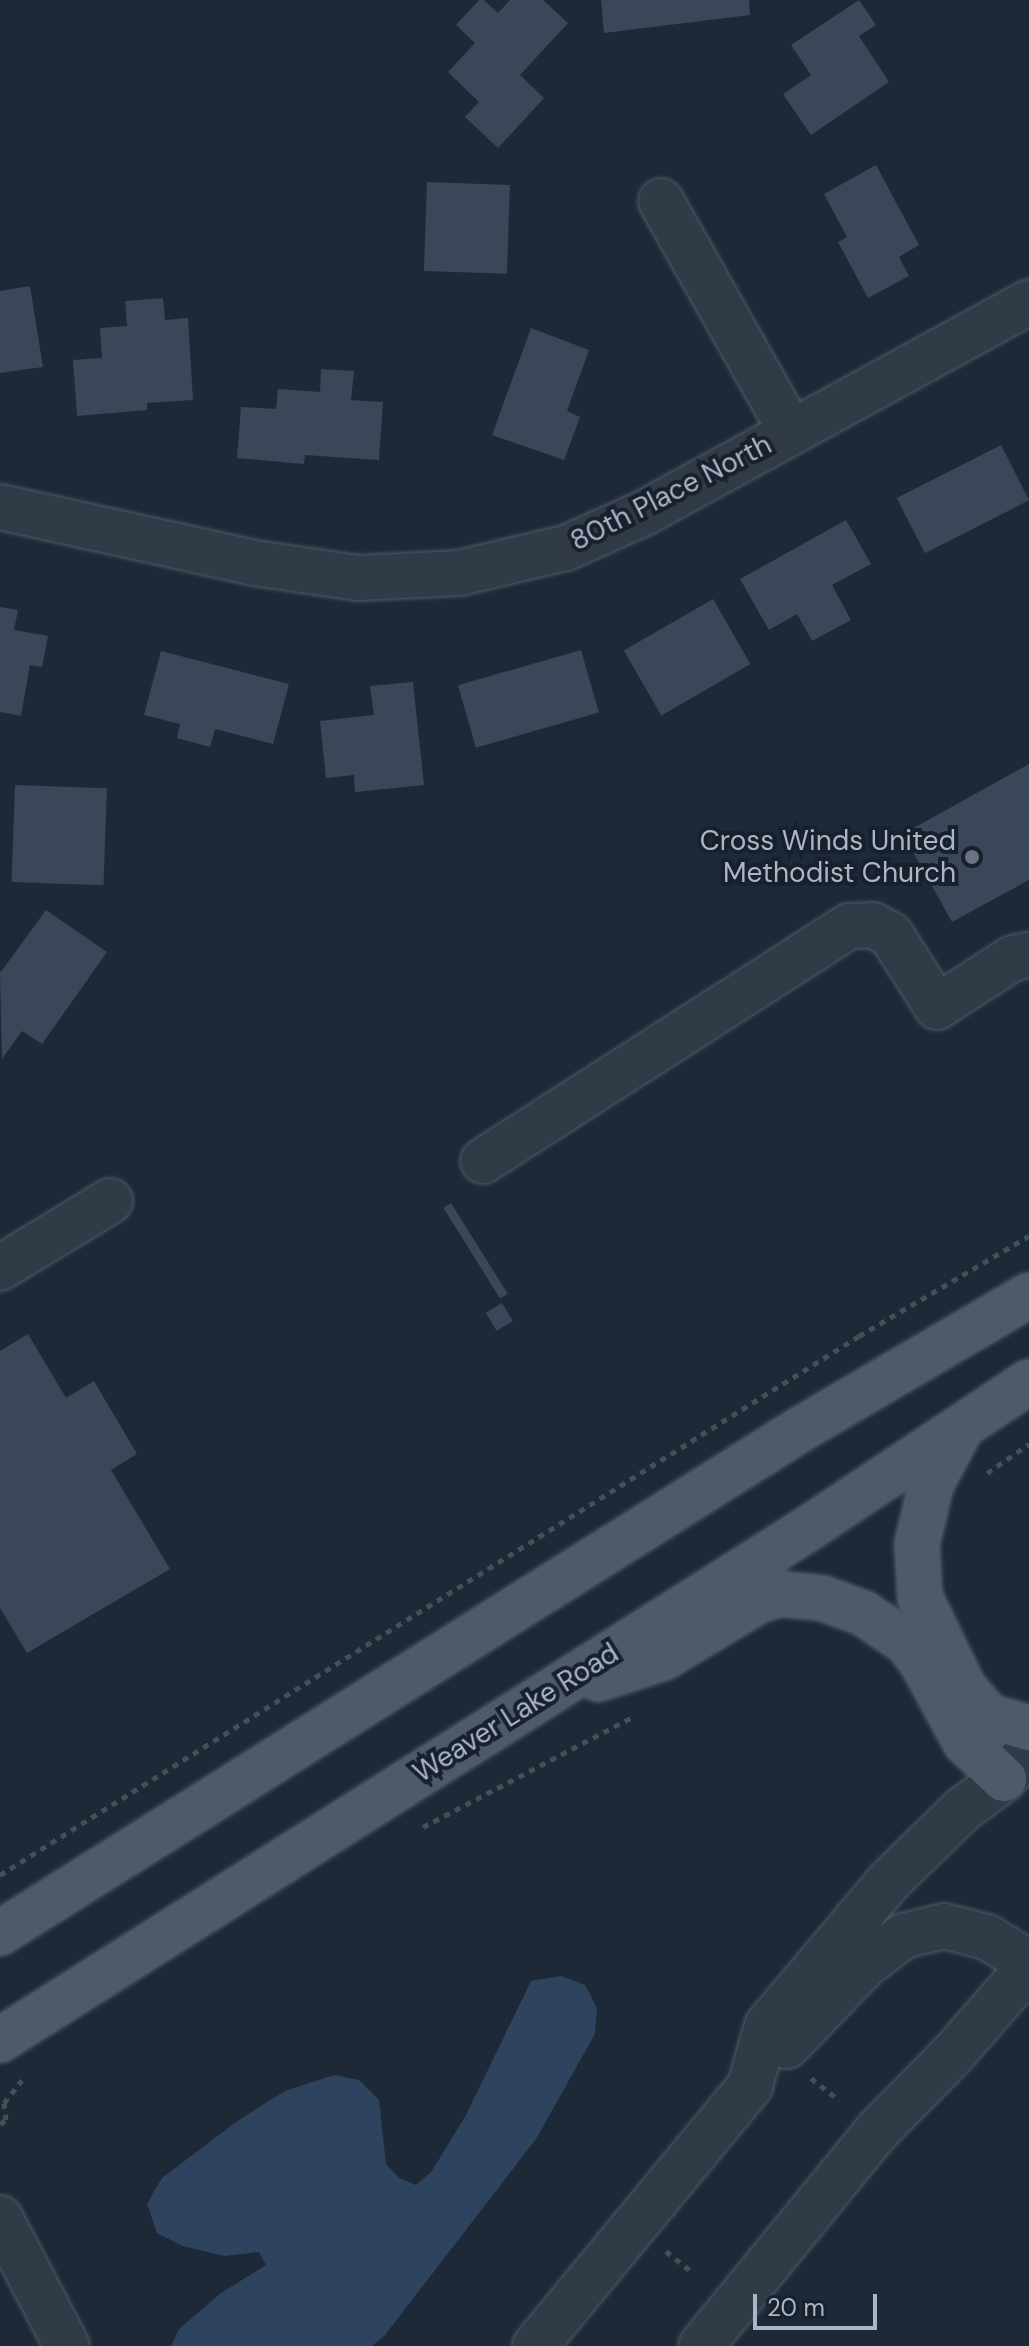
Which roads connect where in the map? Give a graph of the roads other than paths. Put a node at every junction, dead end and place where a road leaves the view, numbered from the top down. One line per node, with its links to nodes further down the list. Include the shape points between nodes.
1 (661, 201): 3 (street)
2 (1029, 302): 3 (street, 80th Place North)
3 (791, 432): 4 (street, 80th Place North, via 646,512 566,548 459,573 358,578 254,563)
4 (0, 507)
5 (1029, 955): 6 (street, via 1013,958 937,1007 891,935 873,925 849,926)
6 (483, 1161)
7 (110, 1201): 8 (street)
8 (0, 1268)
9 (1029, 1295): 15 (main road, via 669,1511)
10 (1029, 1382): 11 (main road, Weaver Lake Road)
11 (963, 1426): 12 (main road, Weaver Lake Road); 13 (main road, via 931,1485 917,1544 920,1597 964,1688 988,1716)
12 (539, 1699): 14 (main road, via 663,1658 760,1600 781,1594 822,1598 863,1613 906,1642 965,1742); 17 (main road, Weaver Lake Road)
13 (1029, 1728)
14 (1017, 1764): 18 (street, via 889,1881 767,2026)
15 (0, 1933)
16 (1029, 1965): 18 (street, via 987,1937 944,1926 903,1936 865,1965); 22 (street, via 877,2131)
17 (0, 2040)
18 (750, 2086): 21 (street)
19 (0, 2218): 20 (street)
20 (67, 2346)
21 (535, 2346)
22 (701, 2346)

